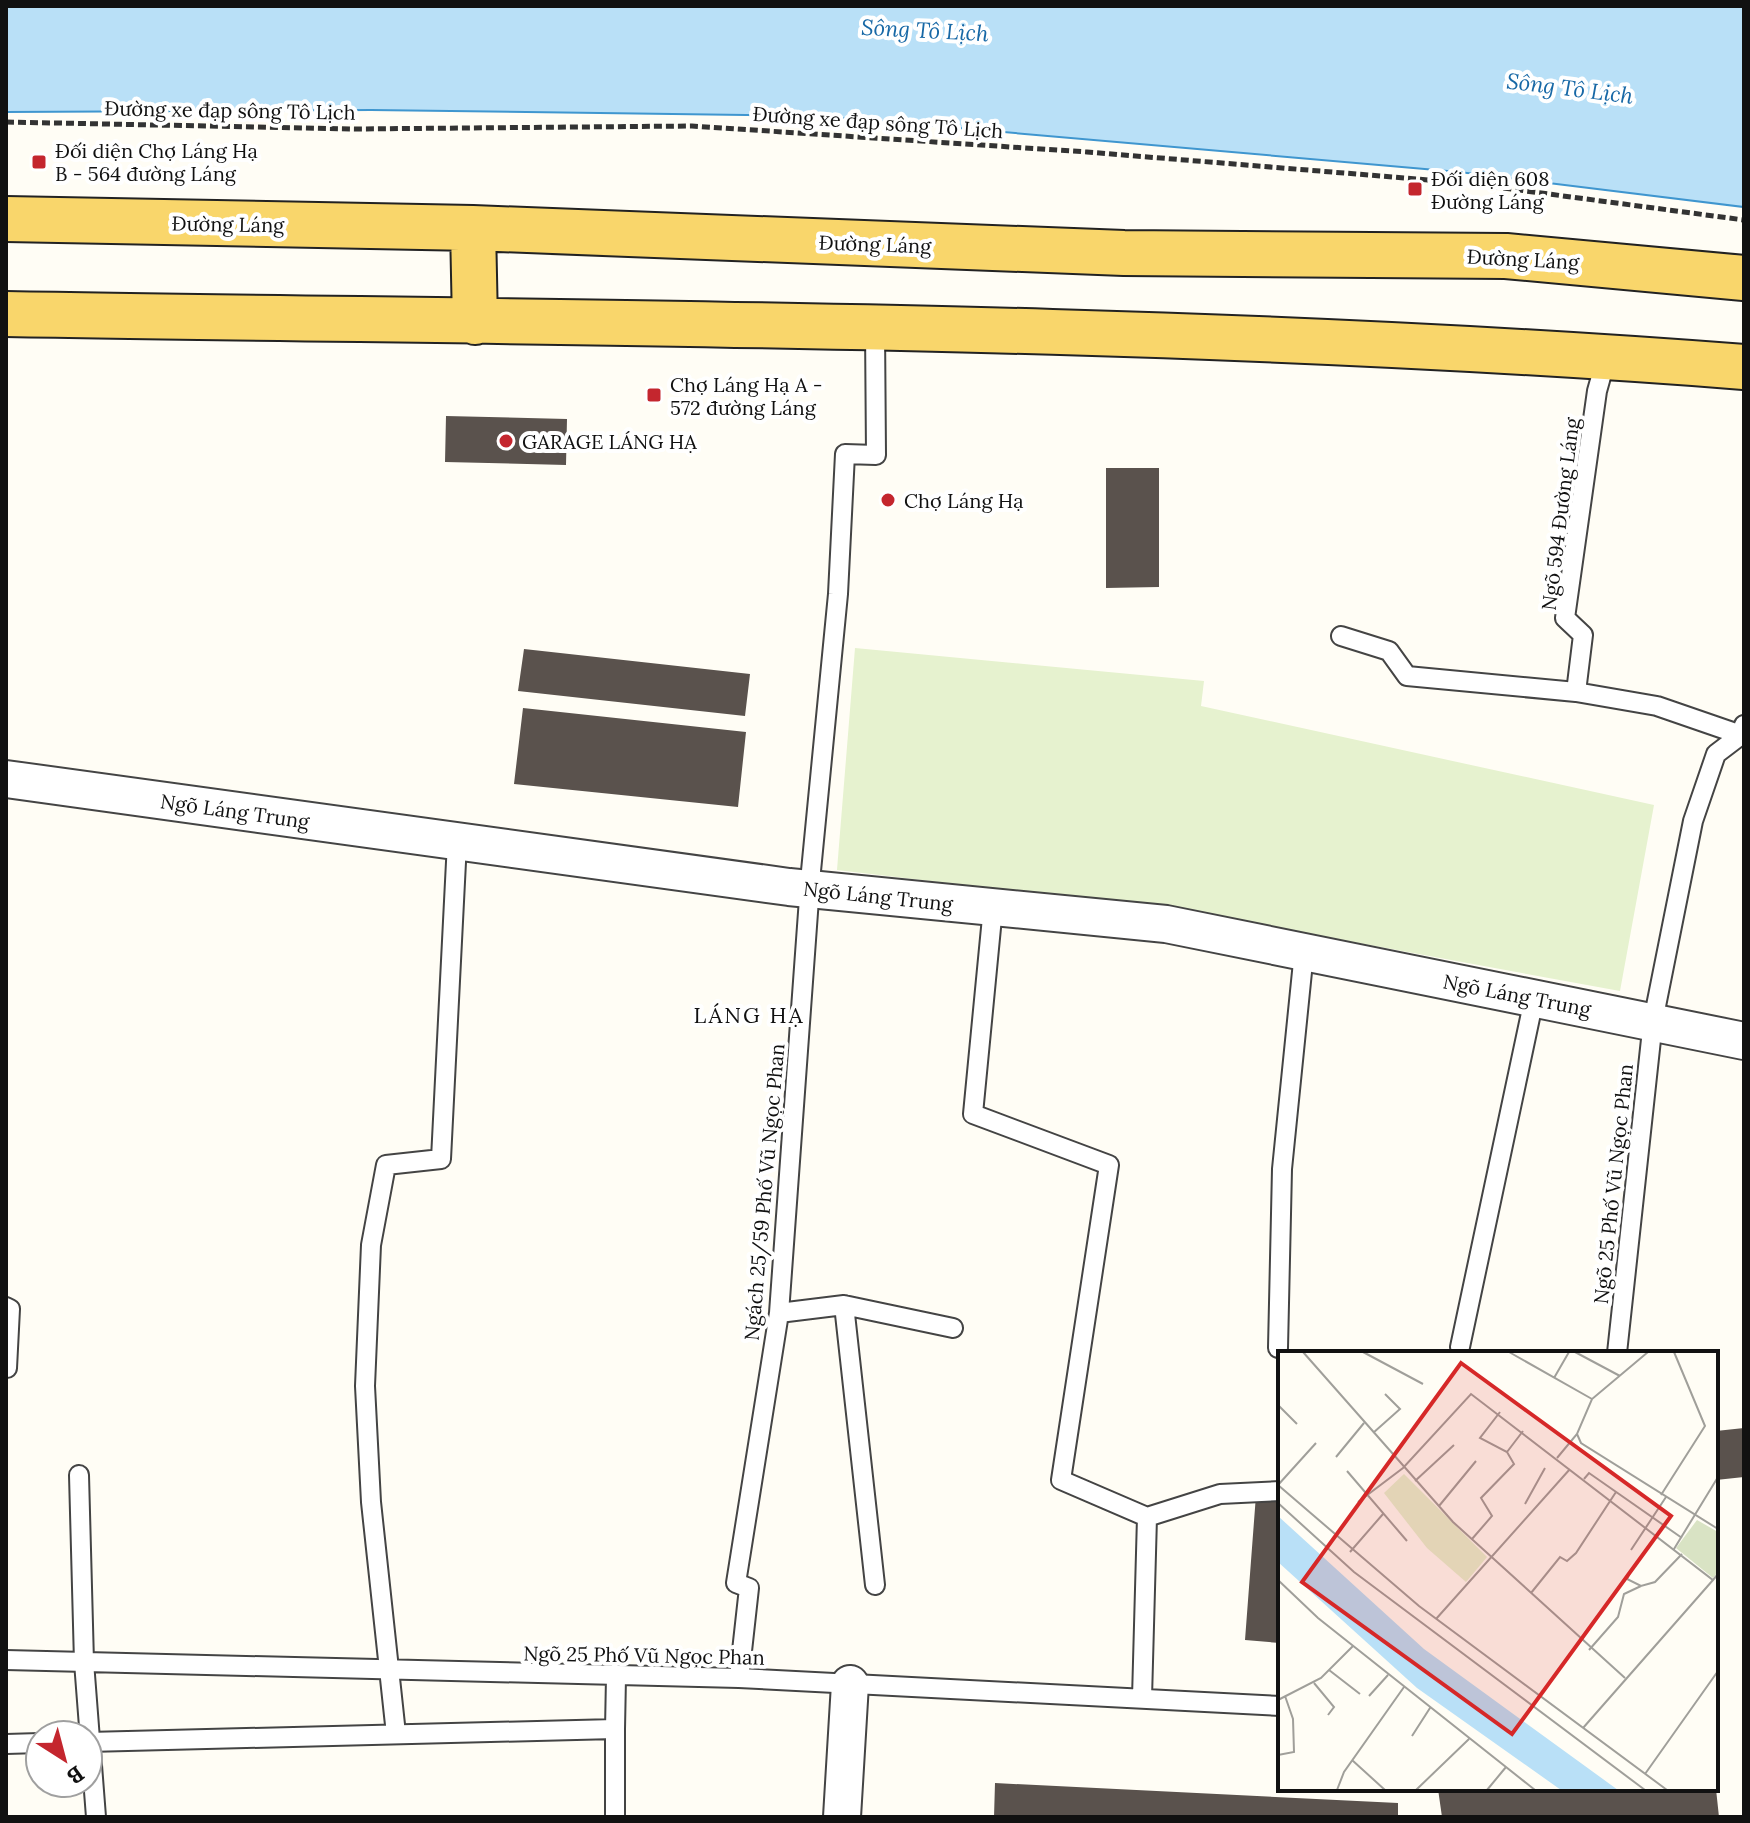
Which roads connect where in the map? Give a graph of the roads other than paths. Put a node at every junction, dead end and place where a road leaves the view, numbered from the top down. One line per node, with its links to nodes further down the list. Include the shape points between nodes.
1 (6, 219): 2 (main road, Đường Láng)
2 (473, 228): 3 (main road, Đường Láng, via 1124,253 1506,256); 5 (main road)
3 (1744, 278)
4 (6, 314): 5 (main road)
5 (475, 322): 6 (main road)
6 (875, 328): 7 (main road); 14 (lane, Ngách 25/59 Phố Vũ Ngọc Phan, via 876,455 845,454 838,594)
7 (1607, 356): 8 (main road); 10 (lane, Ngõ 594 Đường Láng, via 1597,391 1565,618 1583,635)
8 (1744, 367)
9 (1341, 636): 10 (lane, via 1389,651 1407,676)
10 (1576, 692): 11 (lane, via 1657,706)
11 (1743, 732): 18 (lane, via 1716,754 1693,821)
12 (6, 779): 13 (street, Ngõ Láng Trung)
13 (457, 842): 14 (street, Ngõ Láng Trung); 34 (lane, via 441,1159 386,1165 371,1245 366,1415)
14 (809, 890): 15 (street, Ngõ Láng Trung); 22 (lane, Ngách 25/59 Phố Vũ Ngọc Phan)
15 (993, 907): 16 (street, Ngõ Láng Trung, via 1166,924); 30 (lane, via 973,1114 1109,1165 1061,1480)
16 (1304, 952): 17 (street, Ngõ Láng Trung); 25 (lane, via 1282,1169)
17 (1534, 999): 18 (street, Ngõ Láng Trung); 24 (lane)
18 (1653, 1021): 19 (street, Ngõ Láng Trung); 26 (lane, Ngõ 25 Phố Vũ Ngọc Phan)
19 (1744, 1041)
20 (844, 1305): 22 (lane); 23 (lane); 31 (lane)
21 (6, 1307): 27 (lane)
22 (779, 1313): 36 (lane, Ngách 25/59 Phố Vũ Ngọc Phan, via 736,1583 749,1588)
23 (953, 1328)
24 (1460, 1347)
25 (1278, 1348)
26 (1617, 1351)
27 (7, 1368)
28 (79, 1475): 33 (lane)
29 (1278, 1491): 30 (lane, via 1220,1494)
30 (1147, 1517): 38 (lane)
31 (875, 1585)
32 (6, 1660): 33 (lane, Ngõ 25 Phố Vũ Ngọc Phan)
33 (84, 1662): 34 (lane, Ngõ 25 Phố Vũ Ngọc Phan); 40 (lane)
34 (390, 1670): 35 (lane, Ngõ 25 Phố Vũ Ngọc Phan); 42 (lane)
35 (616, 1677): 36 (lane, Ngõ 25 Phố Vũ Ngọc Phan); 41 (lane)
36 (739, 1678): 37 (lane, Ngõ 25 Phố Vũ Ngọc Phan)
37 (850, 1684): 38 (lane, Ngõ 25 Phố Vũ Ngọc Phan); 45 (street)
38 (1142, 1698): 39 (lane, Ngõ 25 Phố Vũ Ngọc Phan)
39 (1278, 1706)
40 (88, 1719)
41 (615, 1729): 42 (lane); 44 (lane)
42 (396, 1734): 43 (lane)
43 (104, 1742)
44 (615, 1817)
45 (842, 1817)

